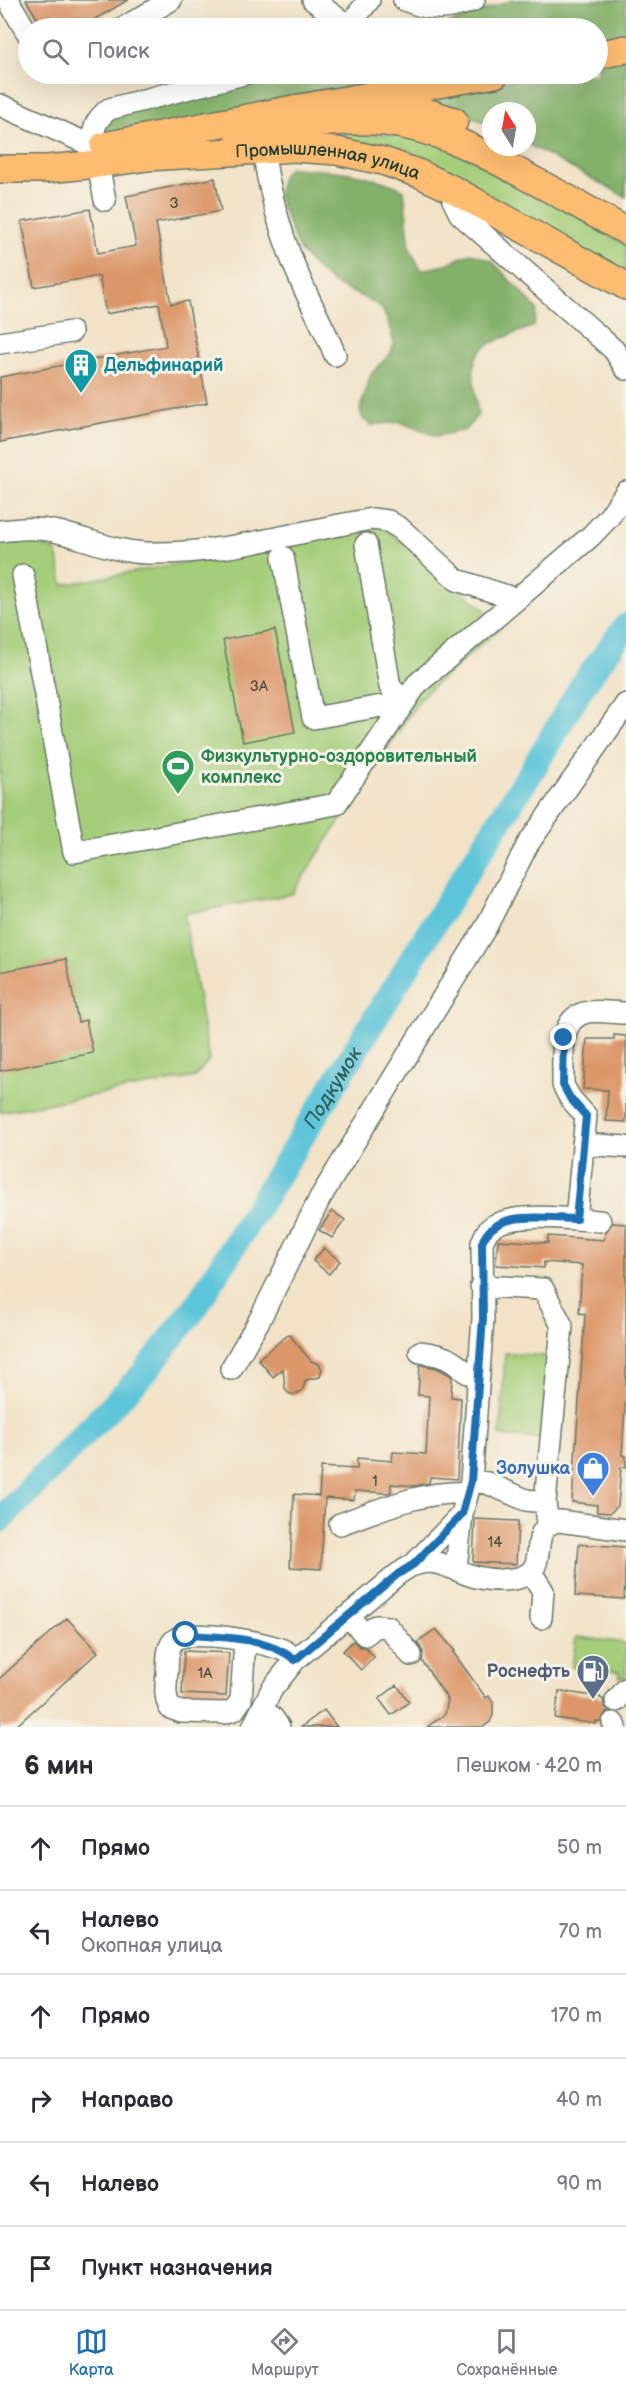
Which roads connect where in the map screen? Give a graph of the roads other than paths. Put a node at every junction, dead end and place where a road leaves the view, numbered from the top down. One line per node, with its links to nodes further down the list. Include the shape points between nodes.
1 (8, 0): 7 (street)
2 (171, 0): 8 (street)
3 (313, 0): 9 (street)
4 (369, 0): 10 (street)
5 (404, 0): 6 (street, via 426,9 456,8)
6 (474, 0)
7 (19, 18)
8 (140, 18)
9 (336, 18)
10 (356, 18)
11 (626, 49): 12 (main road)
12 (608, 53)
13 (205, 84): 19 (street, via 109,109 97,119 93,129)
14 (439, 84): 15 (main road, Промышленная улица)
15 (344, 101): 17 (main road, via 414,108); 19 (main road, Промышленная улица, via 272,113)
16 (0, 105): 19 (street)
17 (482, 135)
18 (263, 150): 21 (main road, Промышленная улица); 23 (main road, Промышленная улица, via 337,151 383,161); 30 (street, via 273,205 286,244)
19 (96, 156): 21 (main road, Промышленная улица); 22 (main road, Промышленная улица, via 47,169); 24 (street)
20 (523, 156): 25 (main road)
21 (148, 157): 26 (main road, via 283,128 385,122 434,132 476,148)
22 (0, 169)
23 (453, 189): 27 (main road, Промышленная улица); 31 (street, via 460,214 614,350)
24 (105, 200)
25 (626, 212)
26 (626, 231)
27 (626, 285)
28 (70, 332): 29 (street)
29 (0, 343)
30 (335, 355)
31 (626, 369)
32 (626, 492): 37 (street, via 591,536)
33 (0, 531): 37 (street, via 54,531 114,550 179,553 372,519 388,521 402,529 457,580)
34 (366, 544): 38 (street, via 390,687)
35 (284, 557): 38 (street, via 313,718)
36 (23, 575): 38 (street, via 74,852 336,804)
37 (516, 599): 38 (street, via 417,684)
38 (405, 702)
39 (626, 704): 47 (street, via 528,844 486,927 320,1198)
40 (626, 1013): 41 (street, via 587,1012 567,1025 563,1085 586,1116)
41 (584, 1144): 42 (street); 43 (street)
42 (626, 1147)
43 (576, 1219): 44 (street); 45 (street, via 521,1218 495,1225 486,1232 482,1243)
44 (600, 1221)
45 (481, 1286): 48 (street); 50 (street, via 543,1289 562,1326)
46 (420, 1352): 48 (street, via 437,1354 465,1373)
47 (231, 1369)
48 (479, 1375): 49 (street)
49 (469, 1487): 50 (street, via 487,1483 526,1500); 51 (street); 53 (street, via 402,1502)
50 (545, 1502): 52 (street)
51 (462, 1514): 55 (street); 56 (street)
52 (548, 1523): 54 (street); 57 (street, via 540,1532 539,1559)
53 (340, 1524)
54 (626, 1530)
55 (414, 1564): 56 (street, via 436,1563); 58 (street)
56 (456, 1568): 57 (street, via 475,1577 496,1580 519,1578)
57 (531, 1572): 59 (street, via 543,1591)
58 (348, 1616): 61 (street, via 365,1635 376,1626 388,1627); 62 (street)
59 (541, 1618)
60 (245, 1641): 60 (street, via 186,1635 175,1639 169,1647 166,1699 170,1708 181,1712 234,1710 241,1700); 62 (street, via 284,1651)
61 (411, 1655)
62 (295, 1660): 63 (street, via 272,1689)
63 (258, 1720): 64 (street, via 272,1717)
64 (279, 1727)

